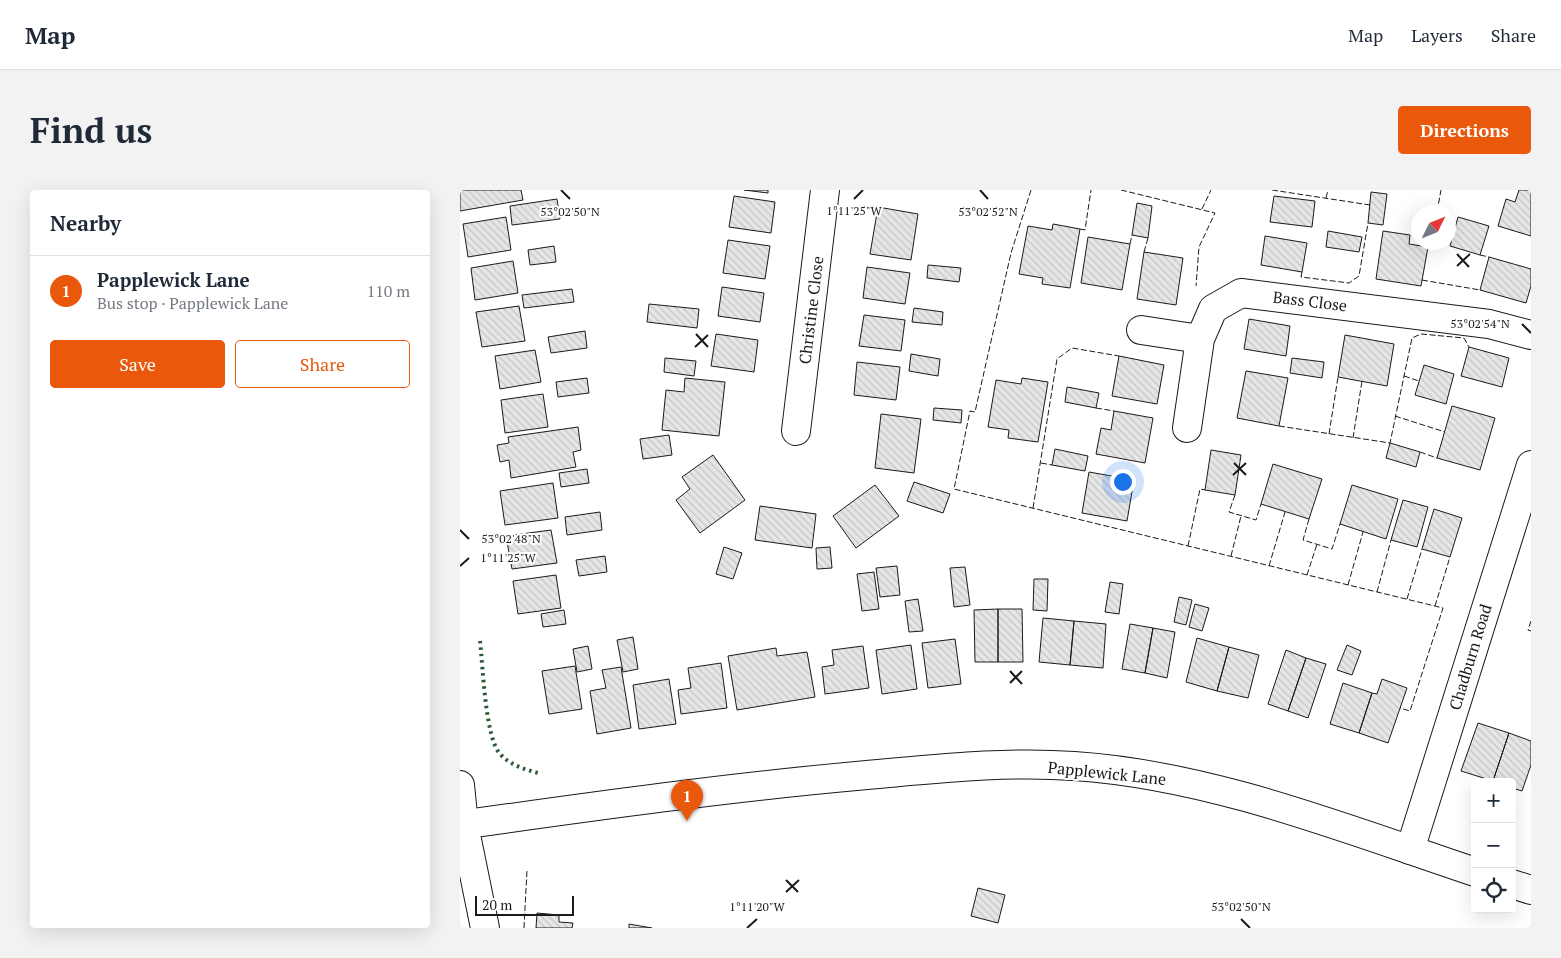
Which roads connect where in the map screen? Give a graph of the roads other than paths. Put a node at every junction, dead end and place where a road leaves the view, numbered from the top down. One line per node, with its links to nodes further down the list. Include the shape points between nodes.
1 (825, 190): 6 (street, Christine Close)
2 (1142, 330): 4 (street)
3 (1531, 335): 4 (street, Bass Close, via 1489,324 1241,293 1213,309)
4 (1200, 339): 5 (street, Bass Close)
5 (1187, 428)
6 (796, 431)
7 (1531, 465): 8 (street, Chadburn Road)
8 (1526, 500): 11 (street, Chadburn Road)
9 (460, 785): 10 (street)
10 (462, 825): 11 (street, Papplewick Lane, via 811,780 984,764 1075,766 1186,783 1278,806); 15 (street)
11 (1410, 850): 12 (street, Papplewick Lane)
12 (1471, 871)
13 (1516, 885): 14 (street)
14 (1531, 890)
15 (484, 928)

